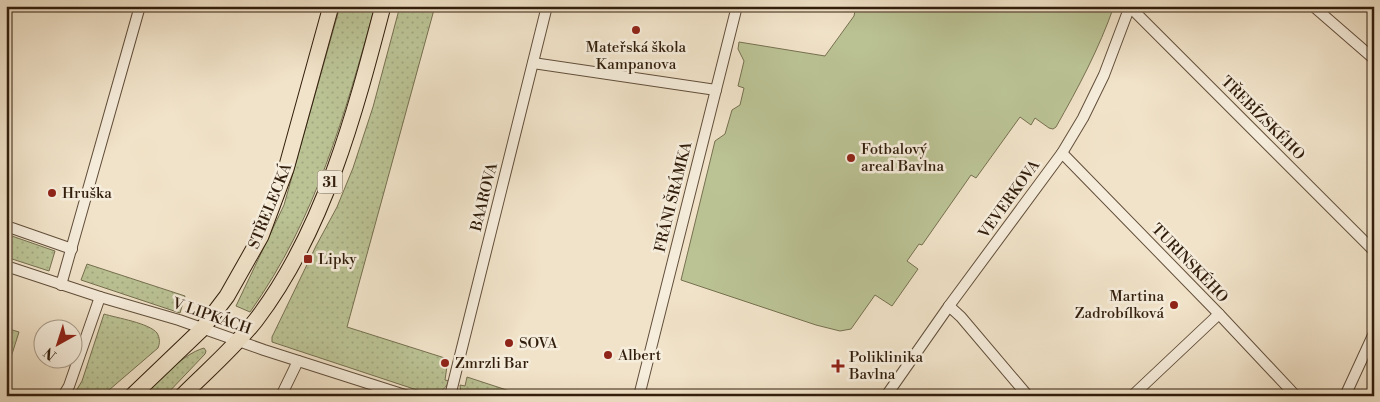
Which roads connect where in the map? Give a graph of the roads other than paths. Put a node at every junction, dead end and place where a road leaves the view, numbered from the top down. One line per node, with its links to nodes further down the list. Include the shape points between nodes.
1 (140, 6): 13 (street)
2 (331, 6): 20 (main road, STŘELECKÁ, via 286,169 261,236 228,296)
3 (383, 6): 22 (main road, 31, via 347,135 329,184 284,278)
4 (546, 6): 9 (street, BAAROVA)
5 (737, 6): 10 (street, FRÁNI ŠRÁMKA)
6 (1130, 6): 11 (street, VEVERKOVA, via 1104,75); 14 (street, TŘEBÍZSKÉHO)
7 (1313, 6): 8 (street)
8 (1374, 59)
9 (533, 63): 10 (street); 29 (street, BAAROVA)
10 (716, 90): 30 (street, FRÁNI ŠRÁMKA)
11 (1062, 153): 18 (street, VEVERKOVA); 19 (street, TURINSKÉHO)
12 (6, 226): 13 (street)
13 (72, 249): 16 (street)
14 (1374, 251)
15 (6, 266): 16 (street, V LIPKÁCH)
16 (61, 285): 17 (street, V LIPKÁCH)
17 (100, 297): 20 (street, V LIPKÁCH); 24 (street)
18 (949, 306): 31 (street, VEVERKOVA); 32 (street)
19 (1219, 314): 33 (street); 34 (street, TURINSKÉHO)
20 (202, 329): 22 (street, V LIPKÁCH); 25 (main road, STŘELECKÁ)
21 (1374, 333): 35 (street)
22 (239, 341): 23 (street, V LIPKÁCH); 26 (main road, 31)
23 (298, 361): 27 (street); 28 (street, V LIPKÁCH)
24 (63, 396)
25 (132, 396)
26 (182, 396)
27 (281, 396)
28 (408, 396)
29 (450, 396)
30 (639, 396)
31 (886, 396)
32 (1028, 396)
33 (1132, 396)
34 (1296, 396)
35 (1344, 396)

